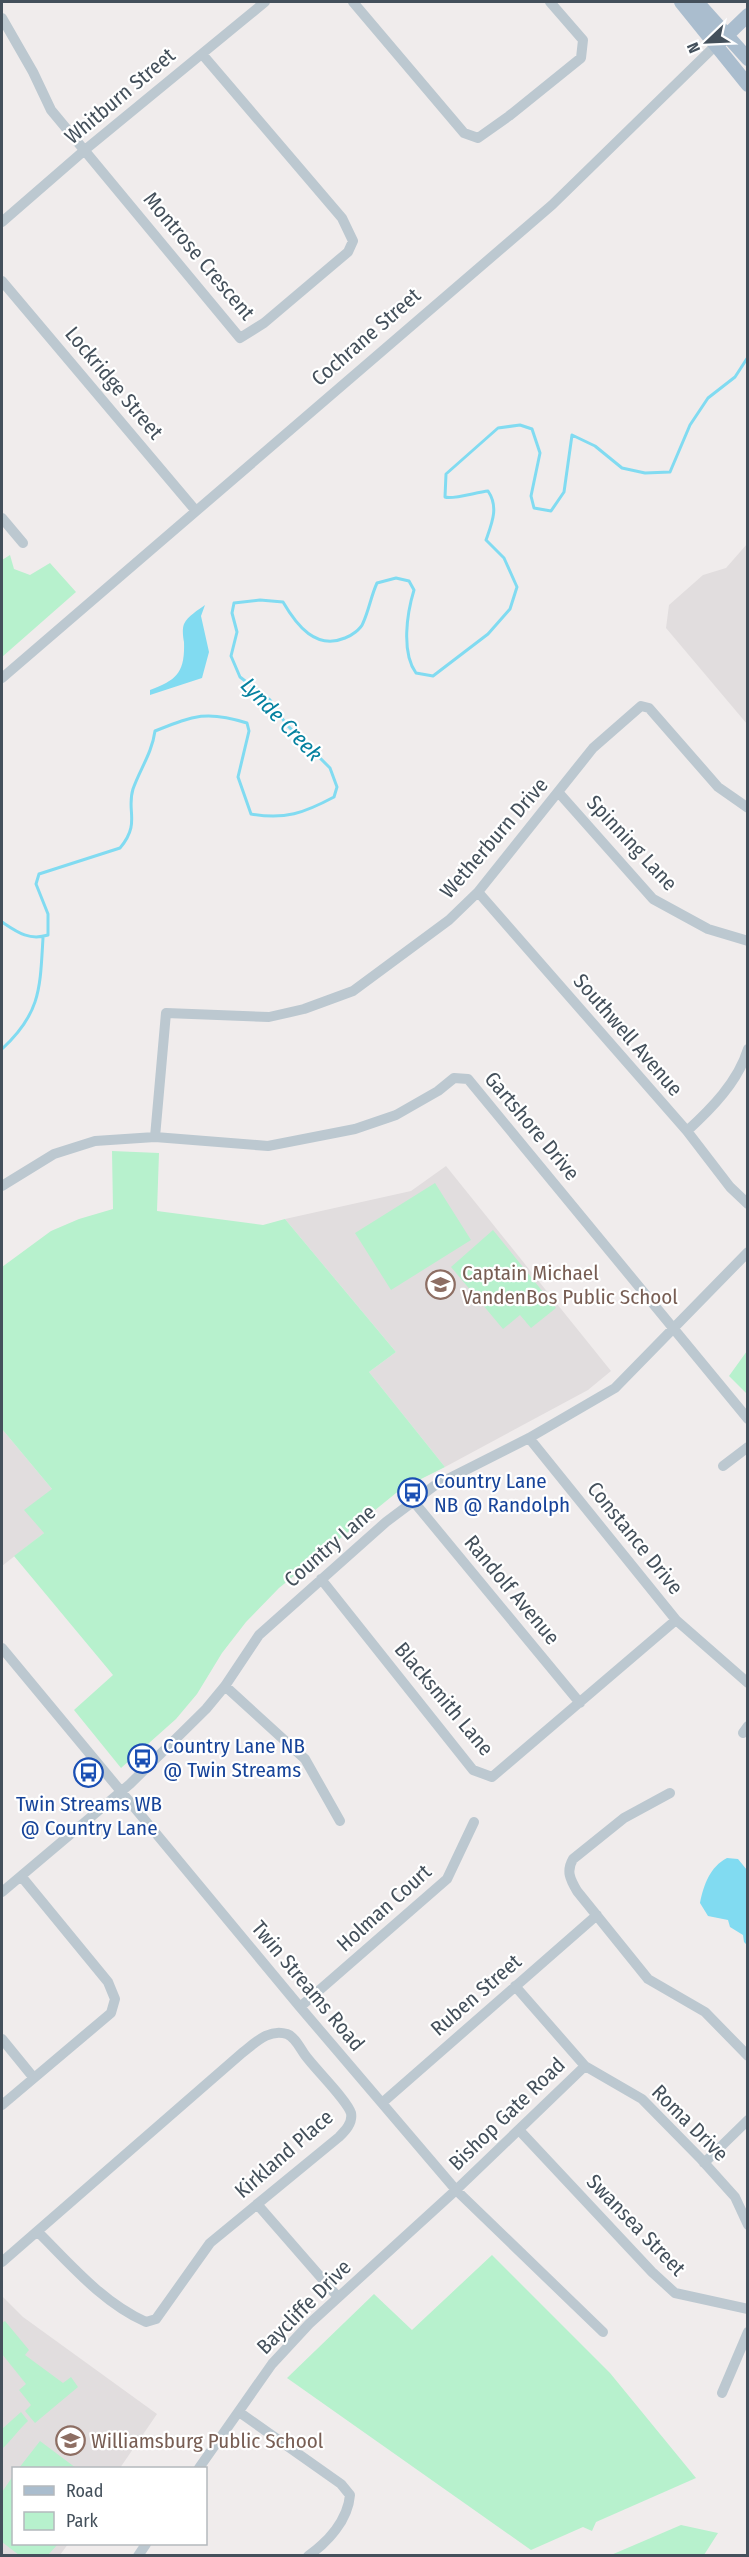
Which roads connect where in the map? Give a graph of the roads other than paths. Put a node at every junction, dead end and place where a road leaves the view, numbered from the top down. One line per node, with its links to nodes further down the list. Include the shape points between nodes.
1 (265, 2): 10 (street, Whitburn Street)
2 (353, 2): 3 (street, via 464,132 478,138 581,58 583,40)
3 (550, 2)
4 (681, 2): 9 (main road)
5 (697, 2): 8 (main road)
6 (747, 15): 8 (main road, Cochrane Street)
7 (2, 18): 13 (street, via 51,110)
8 (726, 35): 9 (main road, Cochrane Street); 11 (main road)
9 (716, 46): 12 (main road); 16 (street, Cochrane Street, via 552,205)
10 (202, 54): 13 (street, Whitburn Street); 13 (street, Montrose Crescent, via 342,219 353,242 348,252 264,323 240,338)
11 (747, 59)
12 (747, 85)
13 (86, 149): 14 (street, Whitburn Street)
14 (2, 222)
15 (2, 281): 16 (street, Lockridge Street)
16 (196, 511): 19 (street, Cochrane Street)
17 (2, 518): 18 (street)
18 (23, 543)
19 (2, 678)
20 (559, 793): 21 (street, Wetherburn Drive, via 593,748 641,706 649,708 718,788); 22 (street, Wetherburn Drive); 23 (street, Spinning Lane, via 653,899 708,930)
21 (747, 808)
22 (478, 892): 25 (street, Southwell Avenue); 26 (street, Wetherburn Drive, via 449,920 353,991 269,1017 166,1013)
23 (747, 941)
24 (747, 1049): 25 (street, via 714,1106)
25 (687, 1131): 28 (street, Southwell Avenue)
26 (154, 1137): 27 (street, Gartshore Drive, via 95,1141 54,1154); 30 (street, Gartshore Drive, via 268,1146 355,1130 396,1115 454,1078 468,1079)
27 (2, 1186)
28 (747, 1204)
29 (747, 1252): 30 (street, Country Lane)
30 (674, 1329): 31 (street, Gartshore Drive); 32 (street, Country Lane, via 615,1388)
31 (747, 1419)
32 (529, 1438): 35 (street, Country Lane, via 434,1486); 37 (street, Constance Drive)
33 (747, 1447): 34 (street)
34 (723, 1466)
35 (414, 1502): 36 (street, Country Lane); 41 (street, Randolf Avenue)
36 (321, 1579): 40 (street, Country Lane, via 258,1635); 41 (street, Blacksmith Lane, via 473,1770 492,1777)
37 (676, 1620): 39 (street); 41 (street, Constance Drive)
38 (2, 1648): 42 (street, Twin Streams Road)
39 (747, 1683)
40 (225, 1686): 42 (street, Country Lane); 44 (street, via 305,1759)
41 (580, 1703)
42 (120, 1790): 46 (street, Country Lane); 50 (street, Twin Streams Road)
43 (670, 1793): 48 (street, via 624,1818 573,1859 569,1877)
44 (340, 1821)
45 (474, 1822): 50 (street, Holman Court, via 447,1879)
46 (21, 1876): 47 (street, Country Lane); 54 (street, via 108,1982 115,1999 111,2013)
47 (2, 1892)
48 (597, 1915): 49 (street, Ruben Street); 52 (street, via 648,1978 705,2012)
49 (515, 1986): 53 (street, Roma Drive); 55 (street, Ruben Street)
50 (300, 2007): 55 (street, Twin Streams Road)
51 (2, 2039): 54 (street)
52 (747, 2056)
53 (585, 2066): 58 (street, Bishop Gate Road); 59 (street, Roma Drive, via 642,2099)
54 (33, 2077): 56 (street)
55 (382, 2103): 60 (street, Twin Streams Road)
56 (2, 2105)
57 (747, 2120): 59 (street)
58 (519, 2130): 60 (street, Bishop Gate Road); 66 (street, Swansea Street, via 675,2293)
59 (705, 2163): 62 (street, Roma Drive, via 735,2197)
60 (456, 2190): 65 (street, Baycliffe Drive); 67 (street, Twin Streams Road)
61 (256, 2204): 63 (street, Kirkland Place, via 210,2243 156,2319 146,2322 80,2275); 63 (street, Kirkland Place, via 339,2137 350,2121 347,2105 286,2034 264,2036 242,2053); 65 (street)
62 (747, 2224)
63 (38, 2232): 64 (street, Kirkland Place)
64 (2, 2262)
65 (338, 2297): 70 (street, Baycliffe Drive, via 272,2364)
66 (747, 2309)
67 (603, 2332)
68 (747, 2332): 69 (street)
69 (722, 2392)
70 (239, 2412): 71 (street, Baycliffe Drive); 72 (street, via 341,2484 350,2495 341,2521)
71 (200, 2467)
72 (308, 2556)

